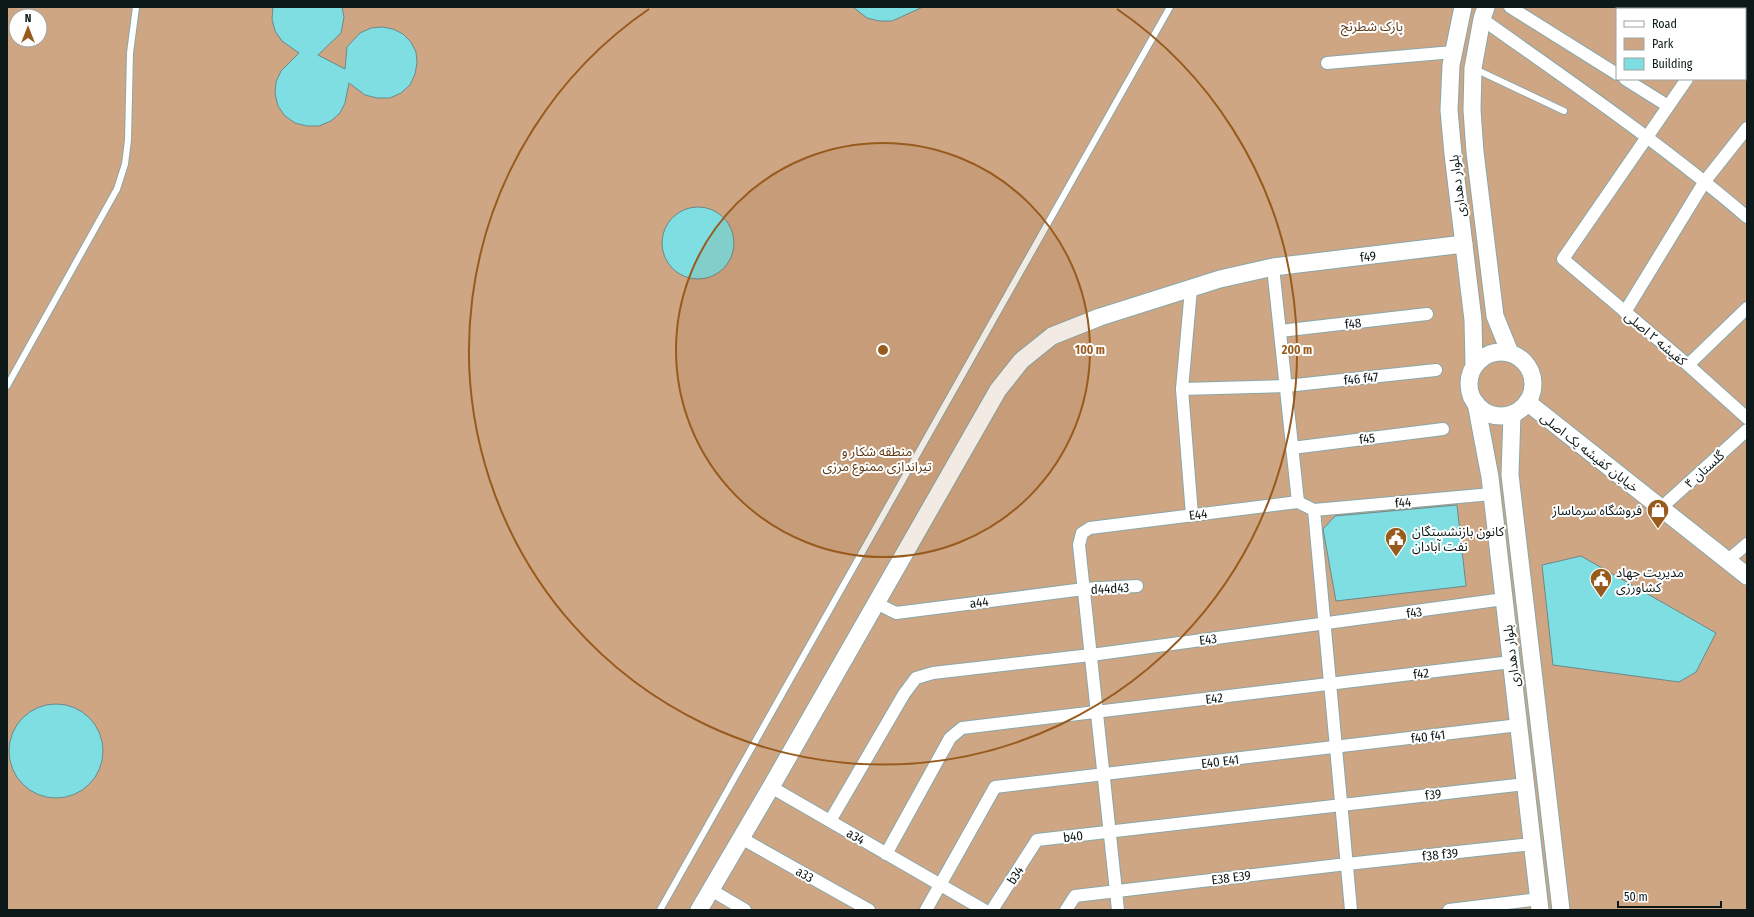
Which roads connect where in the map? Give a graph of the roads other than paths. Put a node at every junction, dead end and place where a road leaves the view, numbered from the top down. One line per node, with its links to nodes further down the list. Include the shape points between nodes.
1 (136, 7): 29 (lane, via 130,53 128,140 125,164 117,189)
2 (1170, 7): 73 (lane)
3 (1463, 7): 6 (main road, بلوار دهداری)
4 (1510, 7): 9 (street)
5 (1484, 13): 8 (main road, بلوار دهداری); 15 (street)
6 (1454, 52): 7 (street); 18 (main road, بلوار دهداری, via 1449,110)
7 (1327, 63)
8 (1473, 68): 13 (lane); 25 (main road, بلوار دهداری, via 1475,152 1495,316)
9 (1616, 73)
10 (1627, 80): 12 (street)
11 (1686, 80): 12 (street)
12 (1668, 106): 15 (street)
13 (1564, 111)
14 (1747, 128): 16 (street)
15 (1648, 138): 16 (street); 22 (street, کفیشه ۲ اصلی, via 1563,259)
16 (1705, 181): 17 (street); 22 (street)
17 (1747, 217)
18 (1464, 244): 19 (main road, f49); 27 (main road, بلوار دهداری, via 1473,320)
19 (1273, 267): 20 (main road, f49, via 1220,279); 24 (street)
20 (1191, 289): 31 (street); 50 (main road, f49, via 1052,336 1021,361 998,390)
21 (1747, 308): 26 (street)
22 (1625, 312): 26 (street, کفیشه ۲ اصلی)
23 (1427, 314): 24 (street, f48)
24 (1280, 330): 30 (street)
25 (1510, 353): 27 (main road, via 1490,354 1481,358); 32 (main road, via 1519,357 1531,373 1532,393)
26 (1688, 365): 35 (street, کفیشه ۲ اصلی)
27 (1474, 366): 33 (main road, via 1469,385)
28 (1436, 370): 30 (street, f46 f47)
29 (7, 386)
30 (1286, 386): 31 (street, f46 f47); 38 (street)
31 (1182, 389): 43 (street)
32 (1527, 402): 34 (main road); 41 (main road, خیابان کفیشه یک اصلی)
33 (1476, 404): 34 (main road, via 1492,414); 39 (main road, بلوار دهداری)
34 (1512, 414): 84 (main road, بلوار دهداری, via 1510,474)
35 (1747, 418)
36 (1443, 429): 38 (street, f45)
37 (1747, 430): 41 (street, گلستان ۴)
38 (1292, 448): 40 (street)
39 (1492, 494): 42 (street, f44); 49 (main road, بلوار دهداری)
40 (1298, 502): 42 (street); 43 (street, E44)
41 (1661, 508): 45 (main road, خیابان کفیشه یک اصلی)
42 (1314, 510): 51 (street)
43 (1192, 515): 48 (street, E44, via 1090,528 1082,534 1079,545)
44 (1747, 544): 45 (street)
45 (1728, 560): 46 (main road, خیابان کفیشه یک اصلی)
46 (1747, 576)
47 (1136, 586): 48 (street, d44d43)
48 (1084, 589): 50 (street, a44, via 896,613); 52 (street)
49 (1504, 599): 51 (street, f43); 53 (main road, بلوار دهداری)
50 (876, 603): 60 (main road, f49)
51 (1325, 624): 52 (street, E43); 54 (street)
52 (1091, 654): 55 (street); 62 (street, E43, via 933,673 916,678 904,694)
53 (1511, 662): 54 (street, f42); 56 (main road, بلوار دهداری)
54 (1330, 684): 55 (street, E42); 57 (street)
55 (1097, 712): 58 (street); 67 (street, E42, via 962,728 950,738)
56 (1519, 725): 57 (street, f40 f41); 59 (main road, بلوار دهداری)
57 (1336, 748): 58 (street, E40 E41); 61 (street)
58 (1104, 774): 63 (street); 69 (street, E40 E41, via 994,787)
59 (1526, 784): 61 (street, f39); 66 (main road, بلوار دهداری)
60 (771, 787): 62 (street, a34); 64 (main road, f49)
61 (1342, 805): 63 (street, f39); 68 (street)
62 (830, 821): 67 (street, a34)
63 (1110, 832): 65 (street, b40); 71 (street)
64 (741, 838): 70 (main road, f49); 76 (street, a33)
65 (1037, 840): 79 (street, b34)
66 (1532, 844): 68 (street, f38 f39); 72 (main road, بلوار دهداری)
67 (886, 854): 69 (street, a34)
68 (1347, 864): 71 (street, E38 E39); 82 (street)
69 (940, 885): 77 (street); 78 (street)
70 (711, 890): 74 (main road, f49); 75 (street)
71 (1116, 891): 80 (street, E38 E39, via 1075,896); 81 (street)
72 (1539, 904): 83 (street)
73 (660, 910)
74 (699, 910)
75 (744, 910)
76 (869, 910)
77 (926, 910)
78 (984, 910)
79 (992, 910)
80 (1066, 910)
81 (1118, 910)
82 (1351, 910)
83 (1449, 910)
84 (1561, 910)

